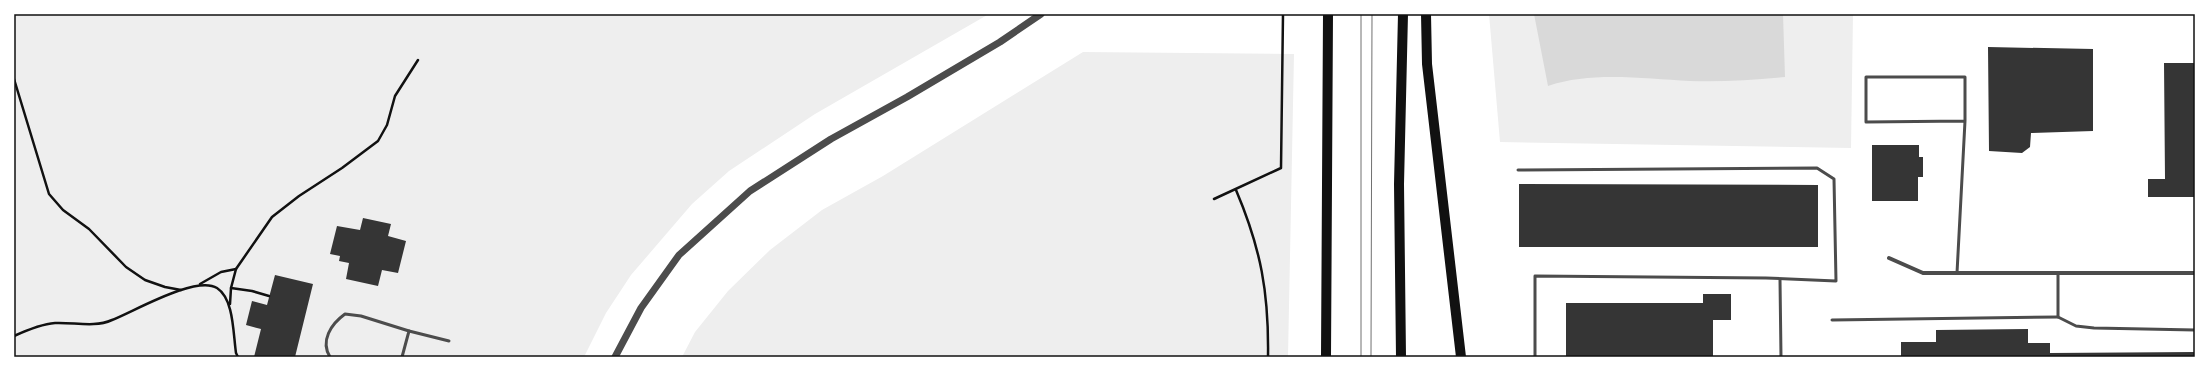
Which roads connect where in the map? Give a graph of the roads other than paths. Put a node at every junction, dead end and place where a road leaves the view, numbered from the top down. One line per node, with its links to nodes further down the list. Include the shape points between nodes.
1 (1041, 14): 19 (street, via 1000,42 831,139 750,191 679,255 641,308)
2 (1328, 14): 20 (main road)
3 (1403, 14): 21 (main road, via 1399,184)
4 (1426, 14): 22 (main road, via 1427,64)
5 (1965, 121): 5 (lane, via 1965,77 1866,77 1866,122); 8 (lane)
6 (1518, 170): 11 (lane, via 1817,168 1834,180 1836,281)
7 (1889, 258): 8 (street, via 1924,273)
8 (1957, 273): 9 (street)
9 (2058, 273): 10 (street); 12 (lane)
10 (2195, 273)
11 (1780, 280): 23 (lane, via 1535,276); 24 (lane)
12 (2058, 317): 13 (lane); 14 (lane, via 2076,326 2094,328)
13 (1832, 320)
14 (2195, 330)
15 (409, 331): 16 (lane); 17 (lane, via 361,316 345,314 333,323 327,338 325,349); 18 (lane)
16 (449, 341)
17 (330, 357)
18 (402, 357)
19 (615, 357)
20 (1326, 357)
21 (1401, 357)
22 (1461, 357)
23 (1535, 357)
24 (1781, 357)

